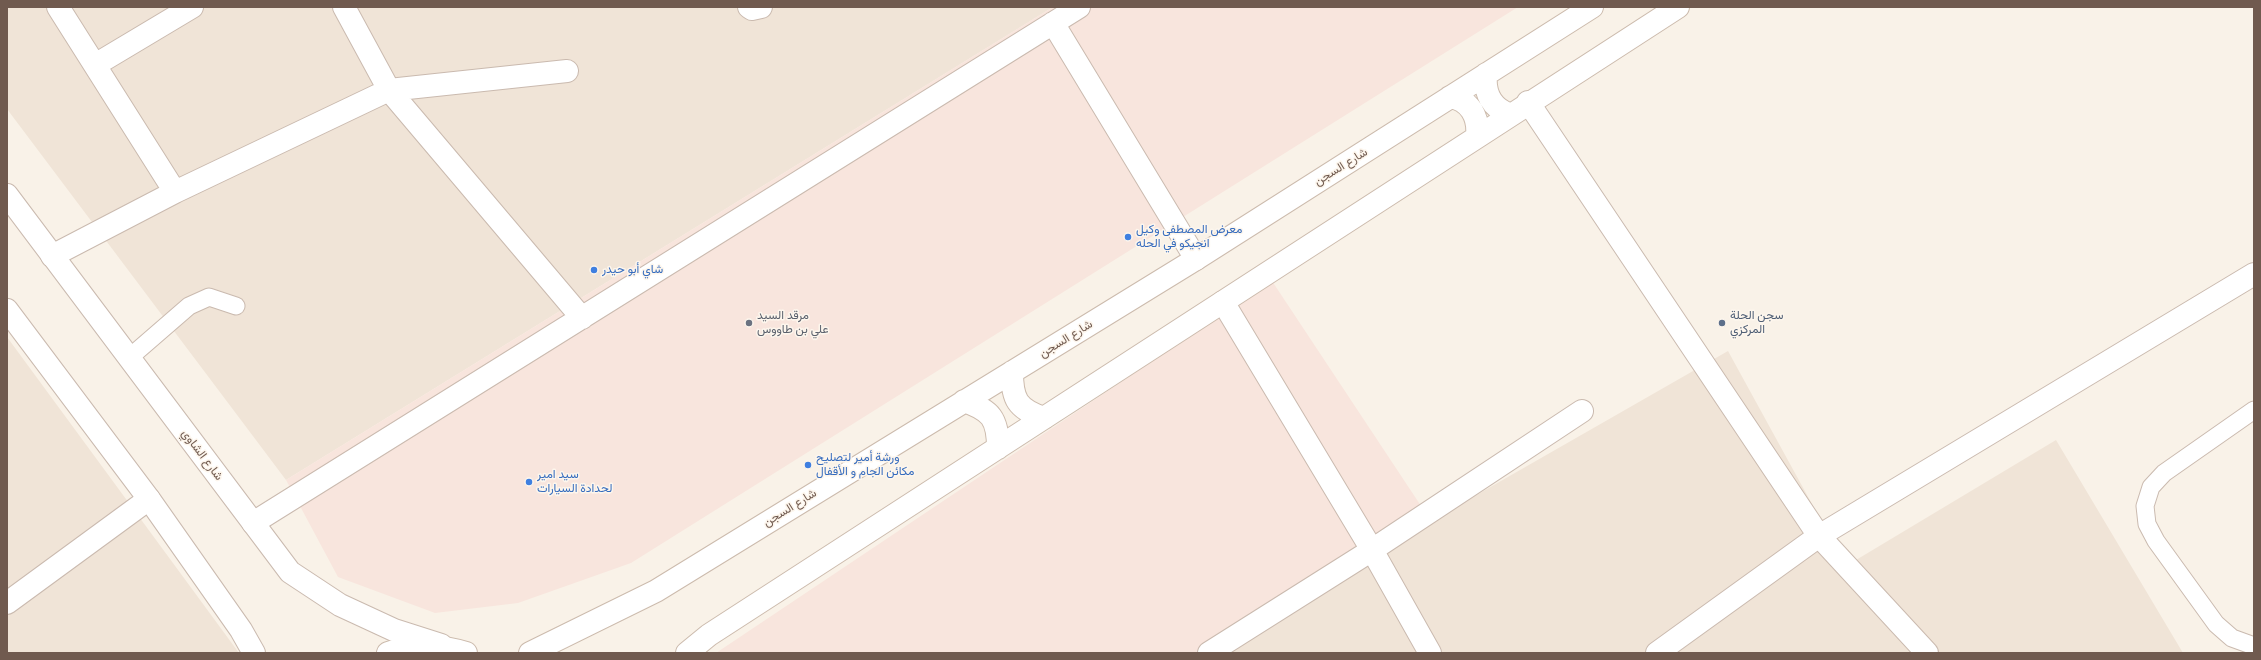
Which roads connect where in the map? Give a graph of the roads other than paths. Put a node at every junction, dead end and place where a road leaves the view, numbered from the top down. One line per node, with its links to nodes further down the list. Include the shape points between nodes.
1 (58, 7): 10 (street)
2 (192, 7): 10 (street)
3 (344, 7): 13 (street)
4 (749, 7): 5 (street)
5 (761, 7)
6 (1079, 7): 9 (street)
7 (1678, 7): 15 (street)
8 (1590, 8): 12 (street, شارع السجن)
9 (1053, 23): 21 (street); 26 (street)
10 (95, 65): 18 (street)
11 (567, 71): 13 (street)
12 (1486, 74): 14 (street, شارع السجن); 16 (street, via 1489,99 1502,112)
13 (389, 90): 18 (street); 26 (street)
14 (1450, 98): 17 (street, via 1459,98 1472,110 1478,127); 21 (street, شارع السجن)
15 (1528, 102): 16 (street); 36 (street)
16 (1510, 114): 17 (street)
17 (1477, 136): 23 (street)
18 (175, 192): 20 (street)
19 (7, 195): 20 (street, شارع الشاوي)
20 (52, 256): 27 (street, شارع الشاوي)
21 (1196, 259): 28 (street, شارع السجن)
22 (2254, 274): 36 (street)
23 (1223, 302): 32 (street); 37 (street)
24 (236, 306): 27 (lane, via 209,298 189,306)
25 (7, 310): 34 (street)
26 (582, 318): 35 (street)
27 (129, 358): 35 (street, شارع الشاوي)
28 (1012, 372): 29 (street, شارع السجن); 32 (street, via 1017,402 1030,413)
29 (964, 401): 33 (street, via 979,406 992,418 996,424); 43 (street, شارع السجن, via 656,591)
30 (2254, 410): 39 (lane, via 2164,473 2151,487 2145,506 2147,524 2156,541 2216,624 2232,638)
31 (1582, 411): 37 (street)
32 (1044, 418): 33 (street)
33 (998, 448): 44 (street, via 709,635)
34 (149, 500): 38 (street); 41 (street, via 241,630)
35 (253, 523): 40 (street, شارع الشاوي, via 290,572 340,605 394,630)
36 (1820, 536): 47 (street); 48 (street)
37 (1372, 550): 45 (street); 46 (street)
38 (7, 603)
39 (2254, 646)
40 (458, 651): 42 (street, via 405,647)
41 (254, 653)
42 (388, 653)
43 (530, 653)
44 (687, 653)
45 (1209, 653)
46 (1430, 653)
47 (1657, 653)
48 (1927, 653)

